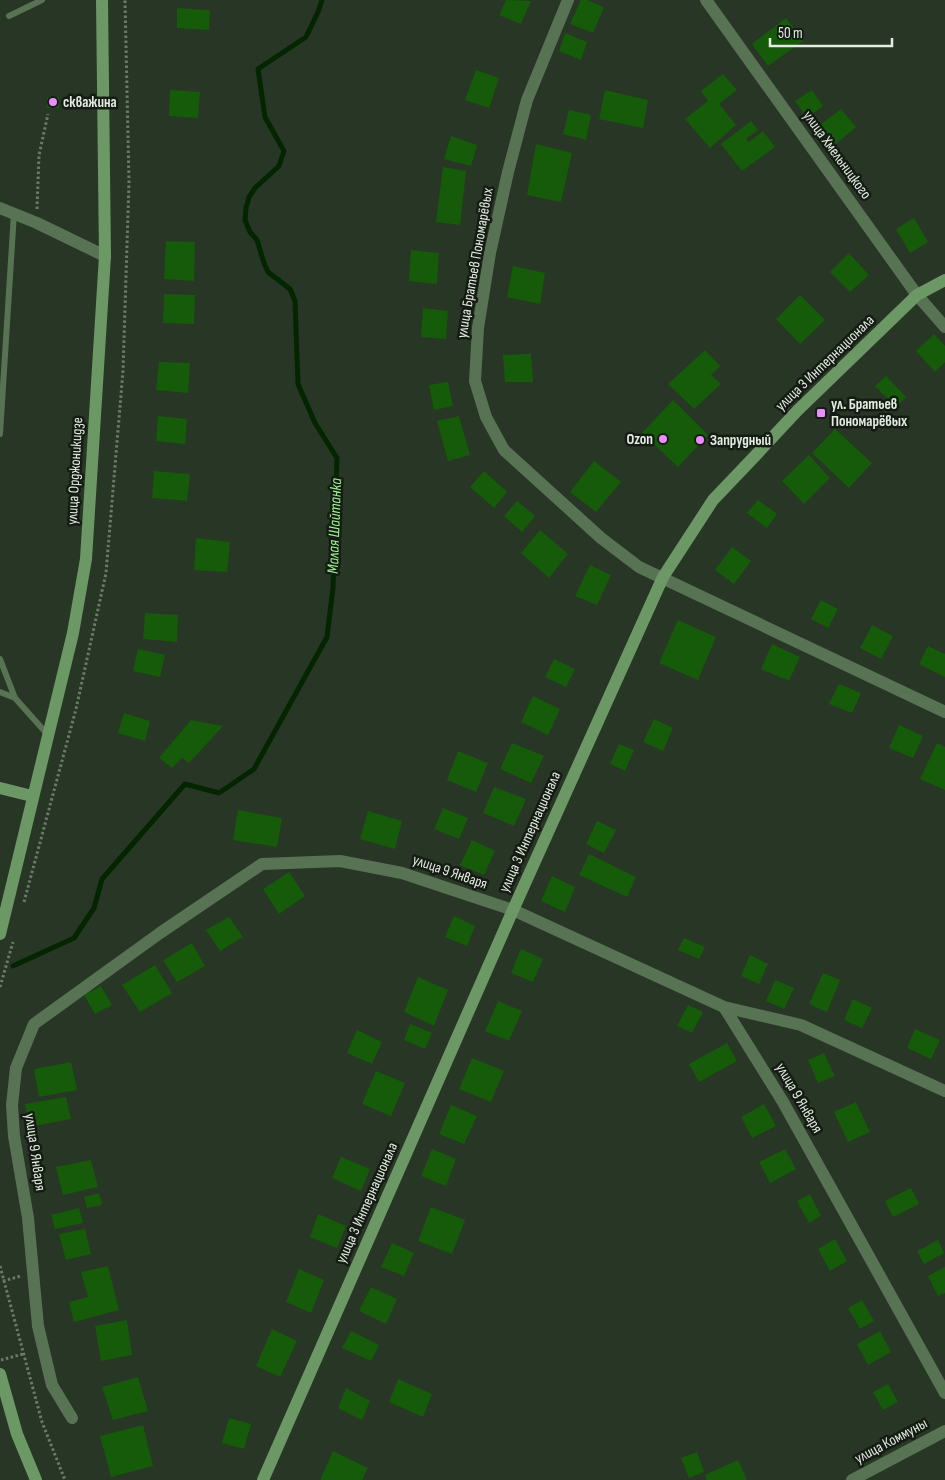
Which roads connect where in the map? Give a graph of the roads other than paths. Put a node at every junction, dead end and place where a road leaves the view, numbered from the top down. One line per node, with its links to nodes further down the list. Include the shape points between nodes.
1 (42, 0): 5 (lane)
2 (102, 0): 8 (street, улица Орджоникидзе)
3 (568, 0): 13 (street, улица Братьев Пономарёвых, via 527,100 508,172 488,262 478,328 475,381 486,417 504,450 601,538 639,567)
4 (706, 0): 10 (street, улица Хмельницкого)
5 (9, 16)
6 (0, 208): 7 (street)
7 (14, 213): 8 (street); 12 (lane)
8 (105, 256): 18 (street, улица Орджоникидзе, via 86,559)
9 (945, 280): 10 (street, улица 3 Интернационала)
10 (918, 295): 11 (street, улица Хмельницкого); 13 (street, улица 3 Интернационала, via 798,410 713,500)
11 (945, 327)
12 (0, 434)
13 (663, 577): 17 (street, улица Братьев Пономарёвых); 21 (street, улица 3 Интернационала)
14 (0, 659): 16 (lane)
15 (0, 692): 16 (lane)
16 (15, 698): 18 (lane)
17 (945, 712)
18 (49, 736): 20 (street, улица Орджоникидзе)
19 (0, 788): 20 (street)
20 (32, 796): 22 (street, улица Орджоникидзе)
21 (513, 910): 23 (street, улица 9 Января); 27 (street, улица 9 Января, via 384,869 340,862 262,864 34,1024 16,1068 12,1105 14,1136 28,1218 38,1326 52,1385); 30 (street, улица 3 Интернационала)
22 (0, 934)
23 (724, 1007): 24 (street, via 801,1025); 26 (street, улица 9 Января, via 783,1102)
24 (945, 1091)
25 (0, 1374): 29 (street, via 17,1434)
26 (945, 1393)
27 (72, 1418)
28 (945, 1432): 31 (street, улица Коммуны)
29 (36, 1480)
30 (264, 1480)
31 (852, 1480)

